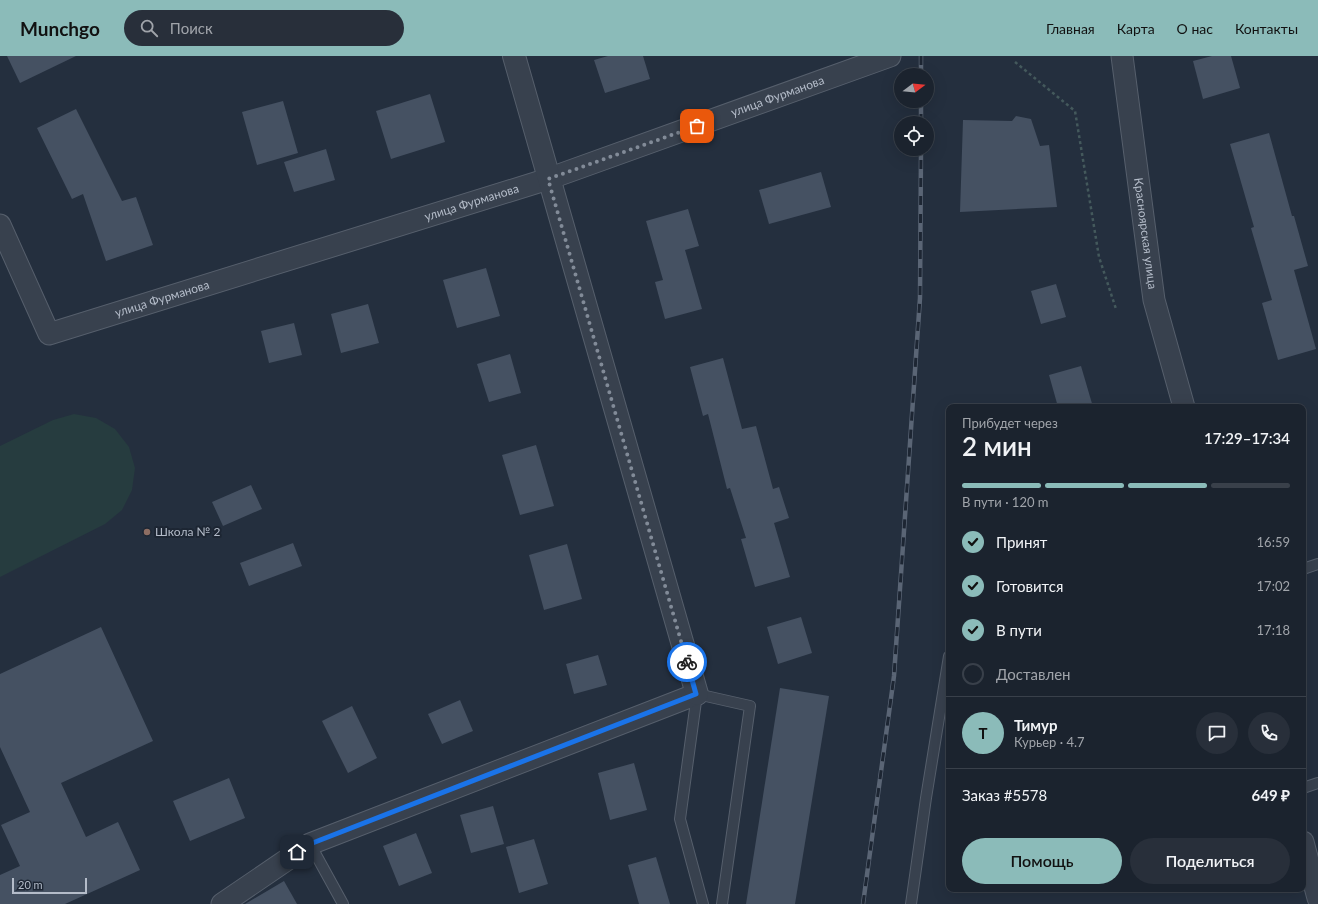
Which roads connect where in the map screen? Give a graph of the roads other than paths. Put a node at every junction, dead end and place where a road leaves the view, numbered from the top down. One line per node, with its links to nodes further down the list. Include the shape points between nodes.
1 (514, 56): 4 (street)
2 (890, 56): 4 (street, улица Фурманова)
3 (1122, 56): 6 (street, Красноярская улица, via 1154,300)
4 (548, 179): 5 (street, улица Фурманова, via 49,334); 10 (street)
5 (0, 226)
6 (1183, 404)
7 (1318, 564): 8 (lane)
8 (1306, 568)
9 (946, 675): 20 (lane)
10 (696, 694): 13 (street); 18 (lane, via 680,819); 19 (lane, via 750,706)
11 (1318, 783): 12 (lane)
12 (1306, 787)
13 (310, 844): 16 (street); 17 (lane)
14 (1306, 853): 15 (street)
15 (1318, 898)
16 (222, 904)
17 (343, 904)
18 (703, 904)
19 (722, 904)
20 (911, 904)

